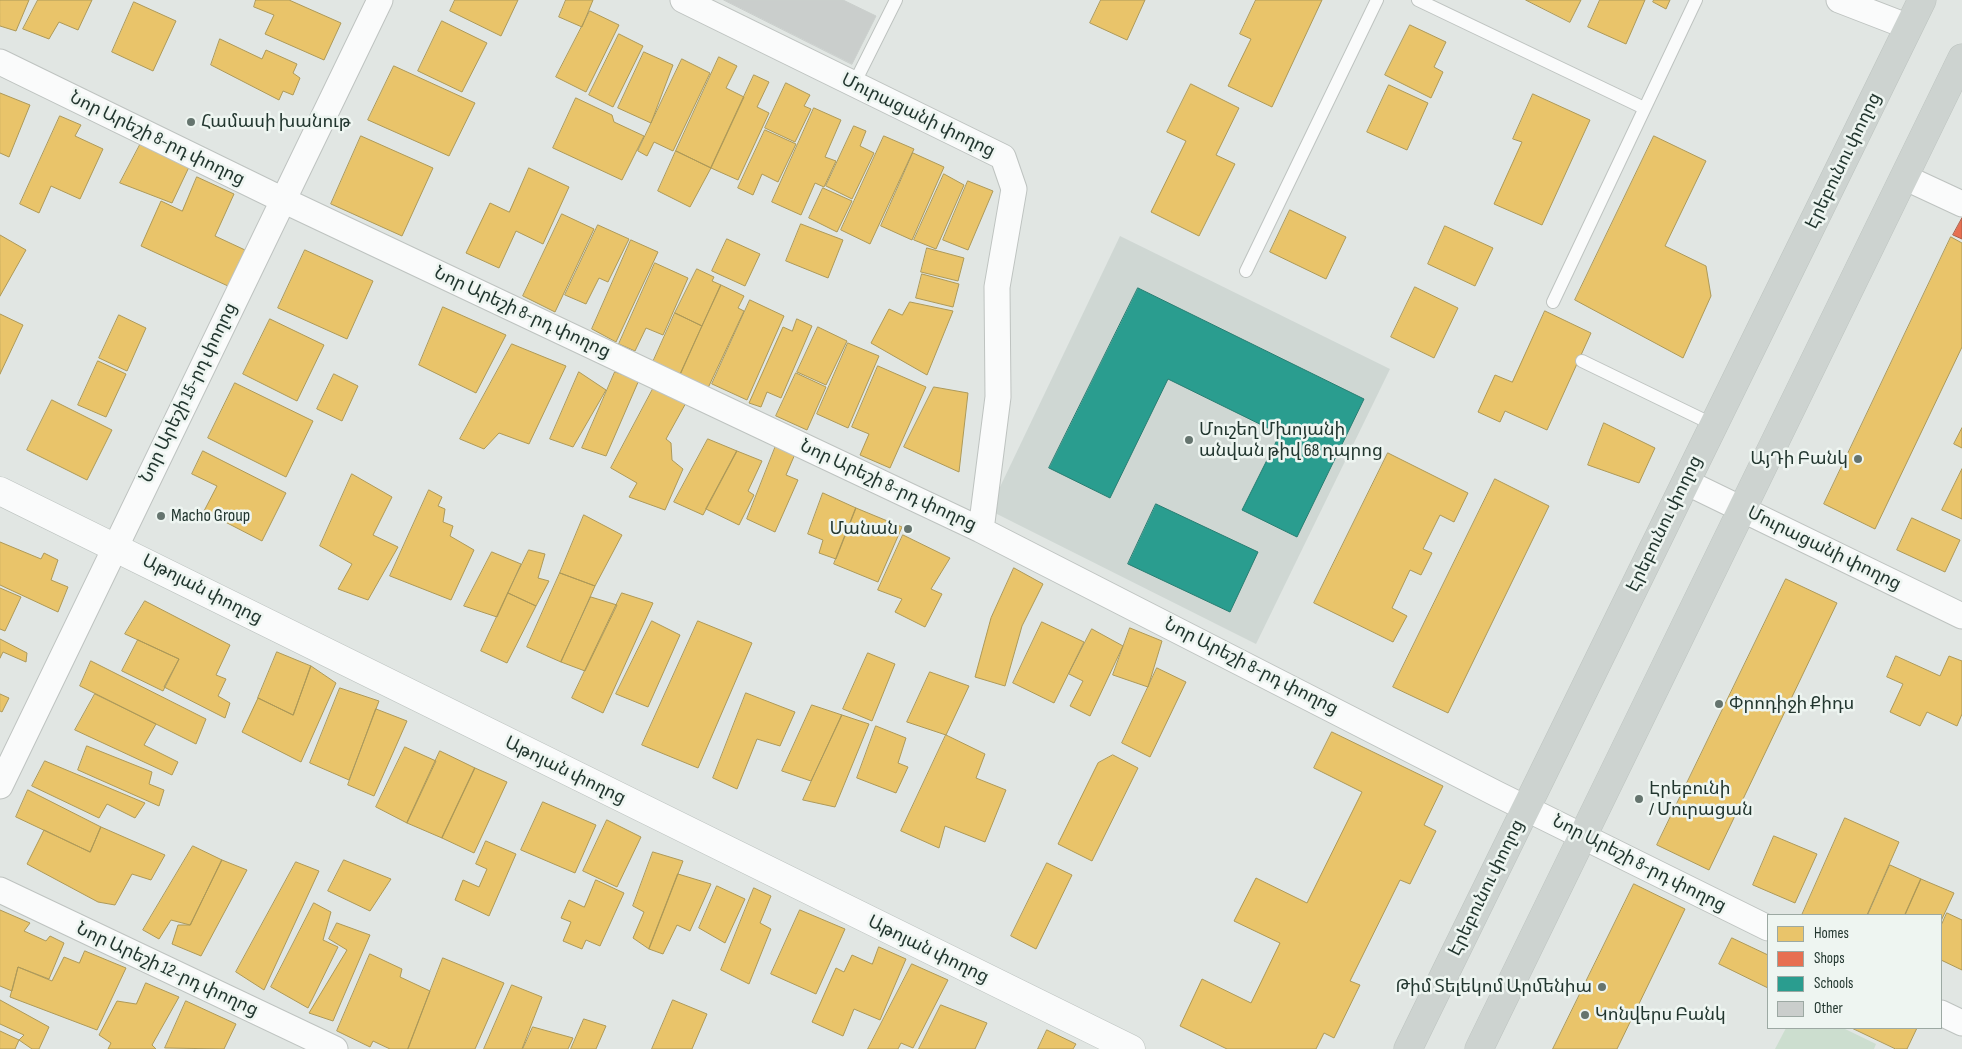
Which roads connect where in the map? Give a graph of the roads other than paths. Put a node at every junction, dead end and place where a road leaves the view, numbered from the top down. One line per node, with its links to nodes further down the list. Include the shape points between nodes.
1 (380, 0): 15 (street, Նոր Արեշի 15-րդ փողոց)
2 (684, 0): 12 (street, Մուրացանի փողոց)
3 (896, 0): 12 (lane)
4 (1376, 0): 17 (lane)
5 (1418, 0): 13 (lane)
6 (1696, 0): 13 (lane)
7 (1839, 0): 9 (street)
8 (1922, 0): 9 (main road, Էրեբունու փողոց)
9 (1909, 27): 20 (main road, Էրեբունու փողոց)
10 (1962, 58): 14 (main road)
11 (0, 62): 15 (street, Նոր Արեշի 8-րդ փողոց)
12 (854, 84): 24 (street, Մուրացանի փողոց, via 1003,157 1014,189 997,288 998,397)
13 (1644, 108): 18 (lane)
14 (1904, 177): 16 (street); 23 (main road)
15 (283, 200): 24 (street, Նոր Արեշի 8-րդ փողոց); 25 (street, Նոր Արեշի 15-րդ փողոց)
16 (1962, 204)
17 (1246, 271)
18 (1553, 302)
19 (1582, 361): 20 (lane)
20 (1714, 425): 21 (main road, Էրեբունու փողոց)
21 (1686, 482): 23 (street, Մուրացանի փողոց); 28 (main road, Էրեբունու փողոց)
22 (0, 491): 25 (main road, Աթոյան փողոց)
23 (1742, 510): 26 (street, Մուրացանի փողոց); 29 (main road)
24 (981, 530): 28 (street, Նոր Արեշի 8-րդ փողոց)
25 (115, 547): 27 (street, Նոր Արեշի 15-րդ փողոց); 35 (main road, Աթոյան փողոց)
26 (1962, 616)
27 (0, 786)
28 (1527, 807): 29 (street, Նոր Արեշի 8-րդ փողոց); 36 (main road, Էրեբունու փողոց)
29 (1582, 836): 31 (street, Նոր Արեշի 8-րդ փողոց); 37 (main road)
30 (0, 890): 34 (street, Նոր Արեշի 12-րդ փողոց)
31 (1767, 928)
32 (1942, 1013): 33 (street)
33 (1962, 1023)
34 (335, 1049)
35 (1131, 1049)
36 (1408, 1049)
37 (1479, 1049)

